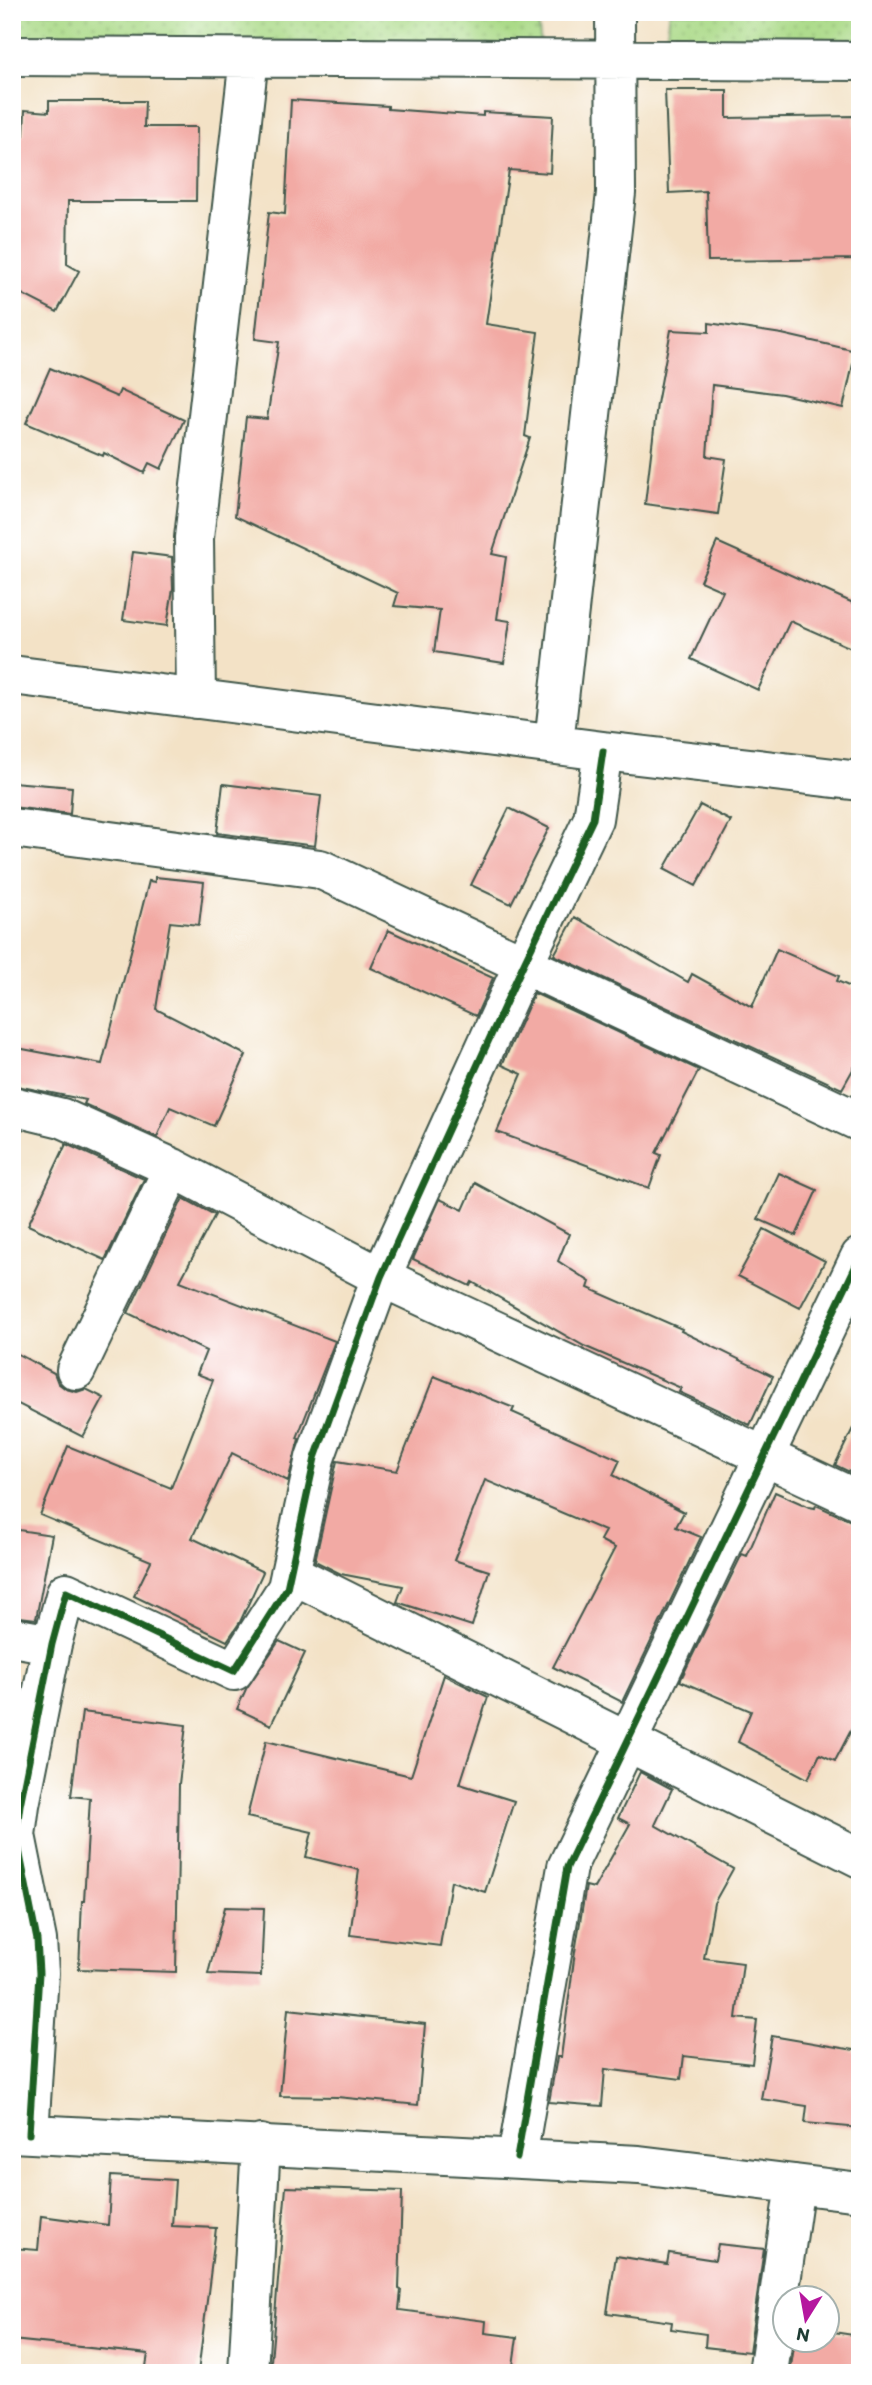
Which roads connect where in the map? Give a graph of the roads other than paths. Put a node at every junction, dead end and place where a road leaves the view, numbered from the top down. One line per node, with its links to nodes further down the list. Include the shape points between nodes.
1 (615, 12): 4 (street)
2 (12, 56): 3 (street)
3 (249, 58): 4 (street); 7 (street, via 194,538)
4 (614, 61): 5 (street); 8 (street, via 616,193)
5 (860, 61)
6 (12, 675): 7 (street)
7 (196, 699): 8 (street)
8 (554, 743): 9 (street)
9 (603, 751): 10 (street); 12 (street, via 593,819)
10 (860, 781)
11 (12, 828): 12 (street, via 320,869)
12 (523, 965): 14 (street); 17 (street)
13 (12, 1106): 15 (street, via 62,1118)
14 (860, 1122)
15 (173, 1168): 17 (street); 18 (street)
16 (860, 1257): 19 (street)
17 (381, 1277): 19 (street); 21 (street, via 315,1458)
18 (76, 1370)
19 (763, 1456): 20 (street); 24 (street)
20 (860, 1501)
21 (290, 1573): 23 (street, via 287,1588 234,1671 66,1592); 24 (street)
22 (12, 1637): 23 (street)
23 (52, 1644): 26 (street, via 16,1835 39,1973)
24 (627, 1740): 25 (street); 28 (street, via 567,1867)
25 (860, 1858)
26 (21, 2133): 27 (street)
27 (261, 2144): 28 (street); 31 (street)
28 (517, 2158): 29 (street, via 639,2165)
29 (795, 2184): 30 (street); 32 (street)
30 (860, 2192)
31 (248, 2373)
32 (768, 2373)

